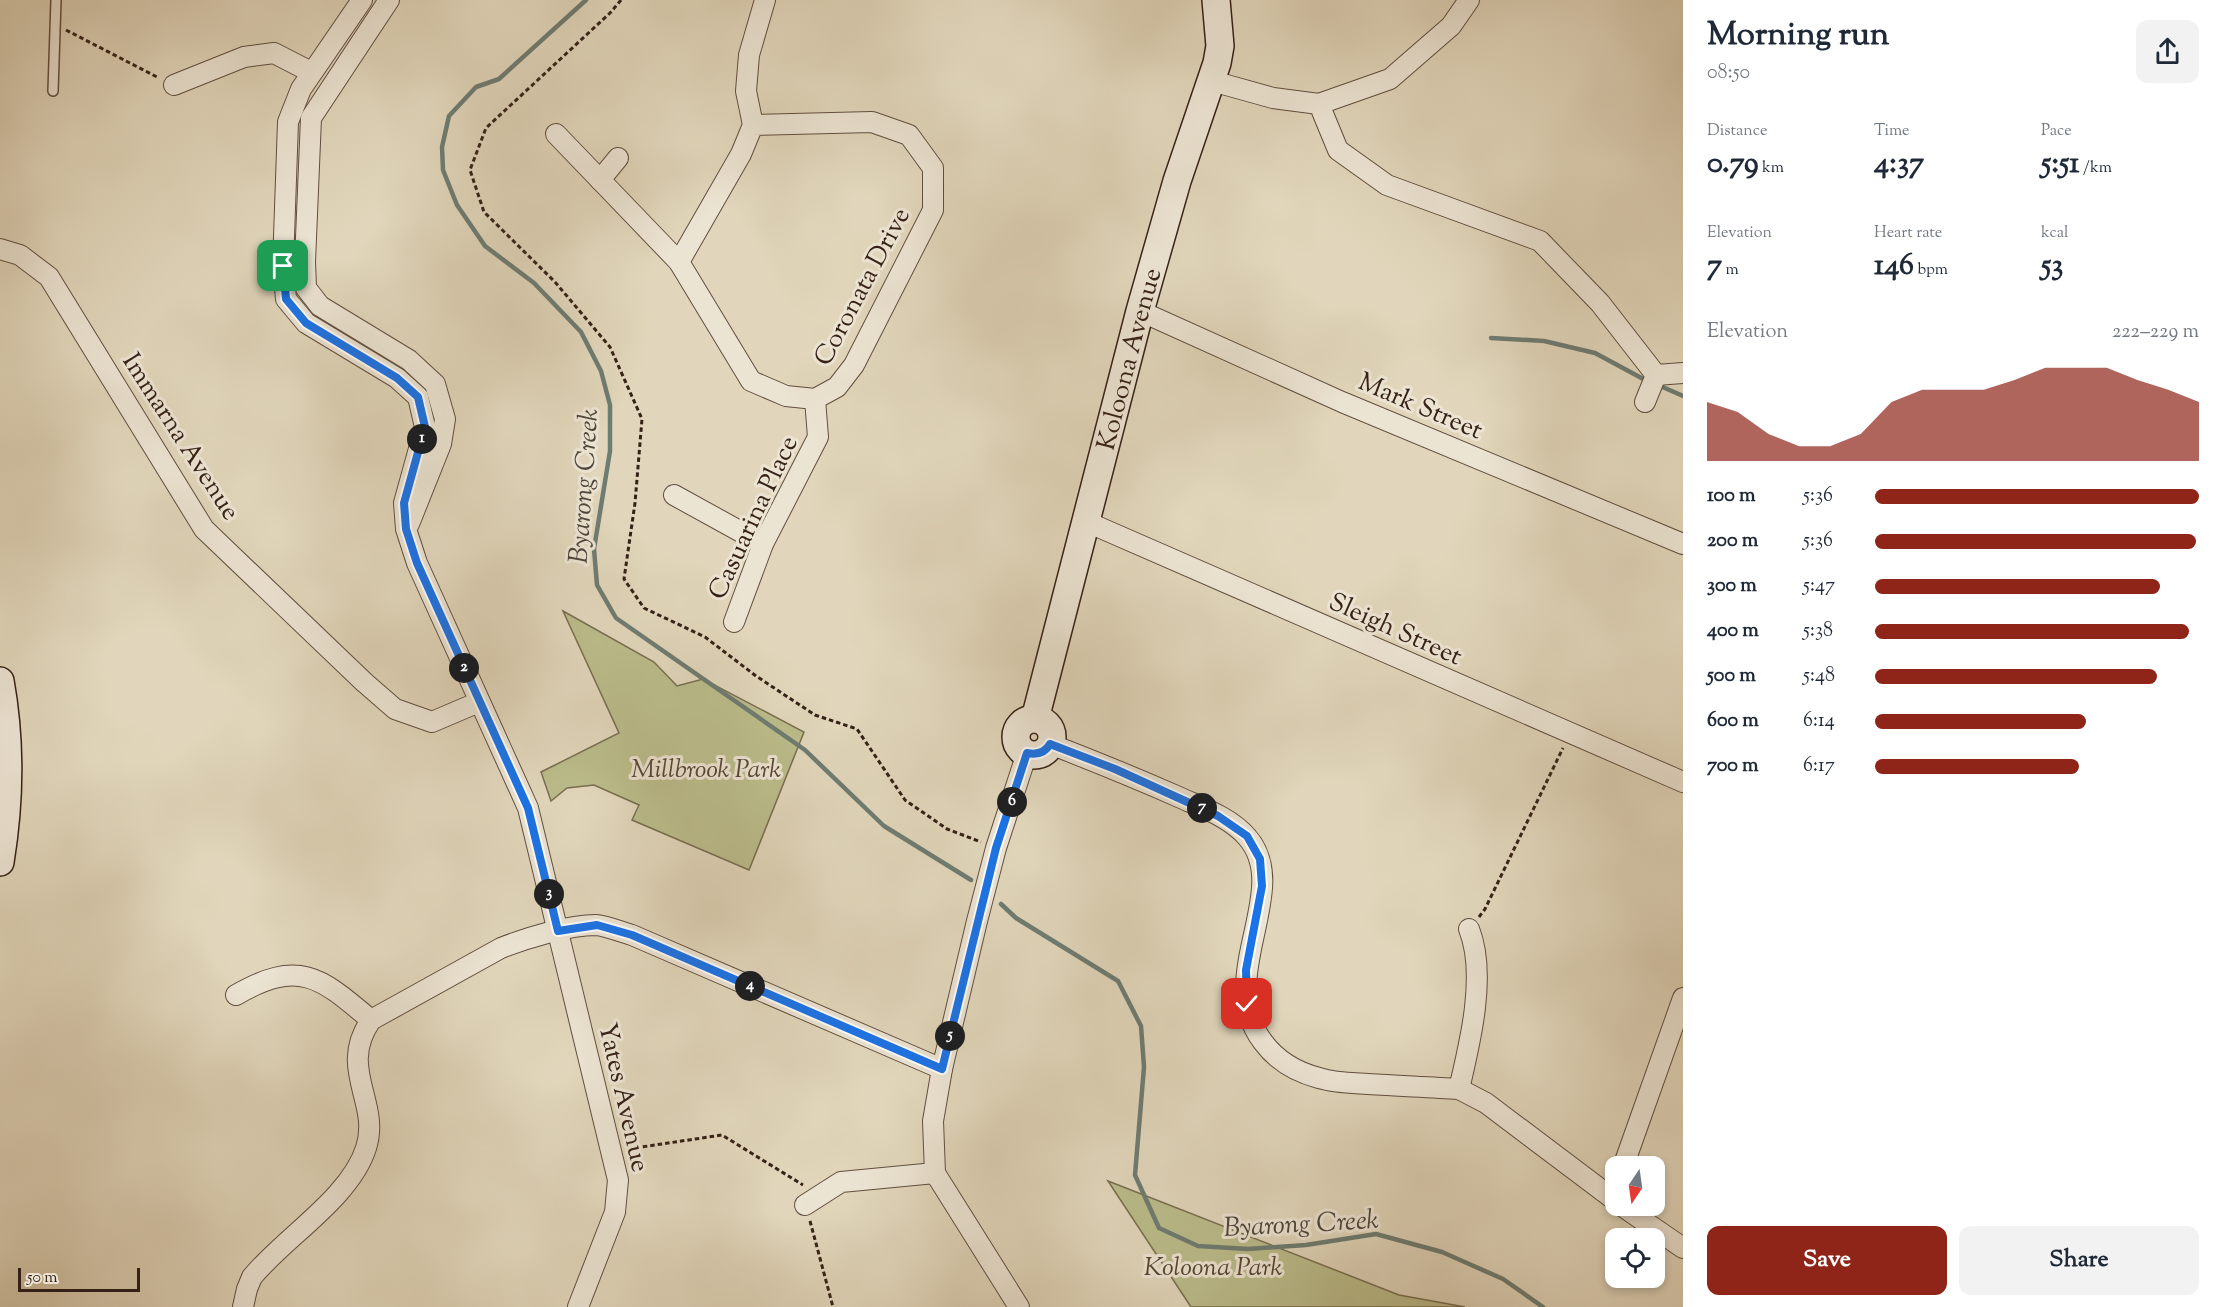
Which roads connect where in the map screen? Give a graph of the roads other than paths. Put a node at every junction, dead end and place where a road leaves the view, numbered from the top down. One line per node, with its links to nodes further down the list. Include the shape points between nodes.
1 (56, 0): 10 (lane)
2 (362, 0): 7 (street, Yates Avenue)
3 (389, 0): 25 (street, via 311,118 305,262 306,288 321,306 409,360 435,384 445,419 441,444)
4 (765, 0): 12 (street, via 748,55 746,91)
5 (1216, 0): 8 (street, Koloona Avenue, via 1220,46)
6 (1469, 0): 11 (street, via 1451,26 1390,79)
7 (311, 72): 9 (street, via 274,53 244,57); 25 (street, Yates Avenue, via 288,122 283,266 286,299 306,323 397,378 418,397 425,427 404,503)
8 (1212, 81): 11 (street, via 1273,98); 18 (street, Koloona Avenue)
9 (174, 85)
10 (53, 91)
11 (1319, 104): 20 (street, via 1338,150 1387,185 1540,241 1600,303)
12 (753, 125): 17 (street, via 741,154); 21 (street, Coronata Drive, via 872,122 909,135 933,168 933,210 854,365 837,387)
13 (556, 135): 15 (street, Coronata Drive)
14 (618, 158): 15 (street)
15 (600, 180): 17 (street, Coronata Drive)
16 (0, 249): 30 (street, Immarna Avenue, via 20,255 49,277 204,529 364,682 395,710 432,722)
17 (679, 262): 21 (street, Coronata Drive, via 751,381 786,396)
18 (1140, 311): 24 (street, Koloona Avenue); 27 (street, Mark Street, via 1342,402)
19 (1683, 373): 20 (street)
20 (1656, 375): 22 (street)
21 (815, 399): 26 (street, Casuarina Place, via 818,437)
22 (1645, 402)
23 (674, 495): 26 (street)
24 (1087, 522): 32 (street, Koloona Avenue, via 1035,719 1024,722 1016,734 1018,745); 33 (street, Sleigh Street)
25 (406, 529): 30 (street, Yates Avenue, via 417,563)
26 (763, 544): 28 (street, Casuarina Place)
27 (1683, 544)
28 (734, 622)
29 (0, 681): 31 (street)
30 (479, 702): 36 (street, Yates Avenue, via 528,808)
31 (4, 734): 34 (street, via 9,787)
32 (1039, 749): 40 (street, via 996,848); 41 (street, via 1115,769 1218,816 1247,836 1260,859 1262,879 1246,970 1247,1004 1257,1034 1275,1057 1320,1079)
33 (1683, 782)
34 (0, 862)
35 (1469, 929): 41 (street, via 1478,964 1470,1044)
36 (558, 931): 39 (street, via 501,948); 40 (street, via 597,925 632,935); 49 (street, Yates Avenue, via 618,1180 615,1212)
37 (236, 995): 39 (street, via 271,978 302,975 327,984)
38 (1683, 998): 42 (street)
39 (371, 1020): 48 (street, via 361,1038 357,1067 370,1123 360,1163 339,1191 252,1277)
40 (942, 1069): 43 (street, via 933,1121)
41 (1459, 1089): 44 (street, via 1486,1103)
42 (1627, 1156)
43 (935, 1173): 45 (street, via 841,1182); 50 (street)
44 (1605, 1191)
45 (813, 1200)
46 (1639, 1216): 47 (street)
47 (1683, 1248)
48 (243, 1307)
49 (578, 1307)
50 (1019, 1307)

